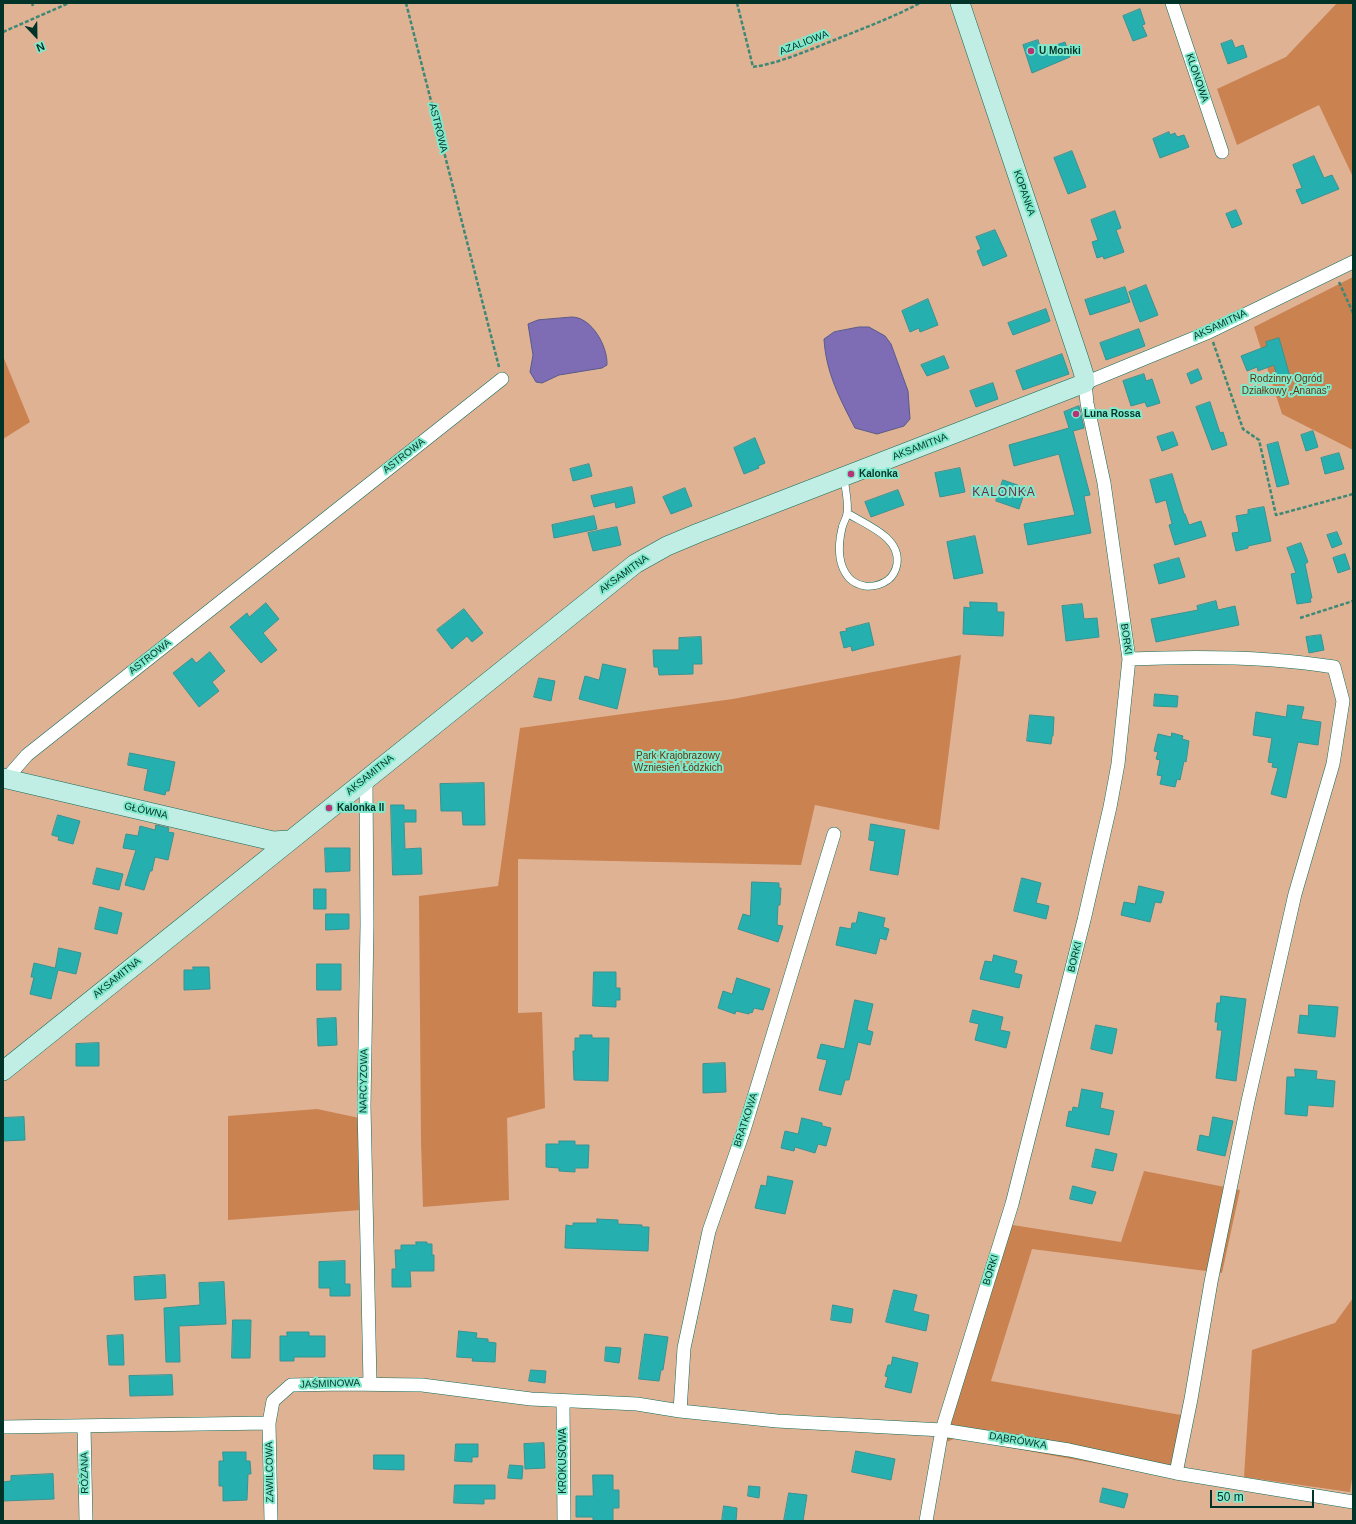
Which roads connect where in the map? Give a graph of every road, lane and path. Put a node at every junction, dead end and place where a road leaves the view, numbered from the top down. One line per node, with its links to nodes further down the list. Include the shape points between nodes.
1 (69, 3): 7 (path)
2 (406, 3): 13 (path, ASTROWA)
3 (737, 3): 4 (path, AZALIOWA, via 753,67 798,54)
4 (920, 3)
5 (960, 3): 14 (street, KOPANKA)
6 (1172, 3): 8 (street, KLONOWA)
7 (3, 32)
8 (1222, 152)
9 (1353, 262): 14 (street, AKSAMITNA, via 1203,334)
10 (1340, 283): 11 (path)
11 (1353, 313)
12 (1215, 346): 16 (path, via 1243,429 1259,440 1276,515)
13 (502, 379): 22 (street, ASTROWA, via 27,755)
14 (1085, 383): 15 (street, AKSAMITNA); 20 (street, BORKI, via 1104,483)
15 (844, 477): 17 (lane); 21 (street, AKSAMITNA, via 682,539 644,558)
16 (1353, 494)
17 (847, 513): 17 (lane, via 842,527 839,552 845,573 860,586 883,584 896,569 897,552 885,536)
18 (1353, 601): 19 (path)
19 (1300, 618)
20 (1129, 659): 32 (street, BORKI, via 1118,764 1084,920 1012,1204); 33 (street, via 1183,657 1306,662 1334,667 1343,701 1333,764 1295,894 1248,1101)
21 (366, 778): 24 (street, AKSAMITNA); 26 (street, NARCYZOWA, via 364,1106)
22 (5, 779): 24 (street, GŁÓWNA, via 273,841)
23 (834, 834): 28 (street, BRATKOWA, via 744,1130 709,1231 684,1348)
24 (289, 840): 25 (street, AKSAMITNA)
25 (3, 1071)
26 (370, 1383): 27 (street, JAŚMINOWA, via 422,1385); 29 (street, JAŚMINOWA, via 292,1386 273,1401)
27 (563, 1401): 28 (street, JAŚMINOWA, via 637,1404); 37 (street, KROKUSOWA)
28 (680, 1411): 32 (street, DĄBRÓWKA, via 776,1421)
29 (269, 1423): 30 (street); 36 (street, ZAWILCOWA)
30 (84, 1426): 31 (street); 35 (street, RÓŻANA)
31 (3, 1427)
32 (942, 1430): 33 (street, DĄBRÓWKA, via 1069,1450); 38 (street, BORKI)
33 (1176, 1473): 34 (street, DĄBRÓWKA)
34 (1353, 1502)
35 (86, 1521)
36 (271, 1521)
37 (564, 1521)
38 (926, 1521)

